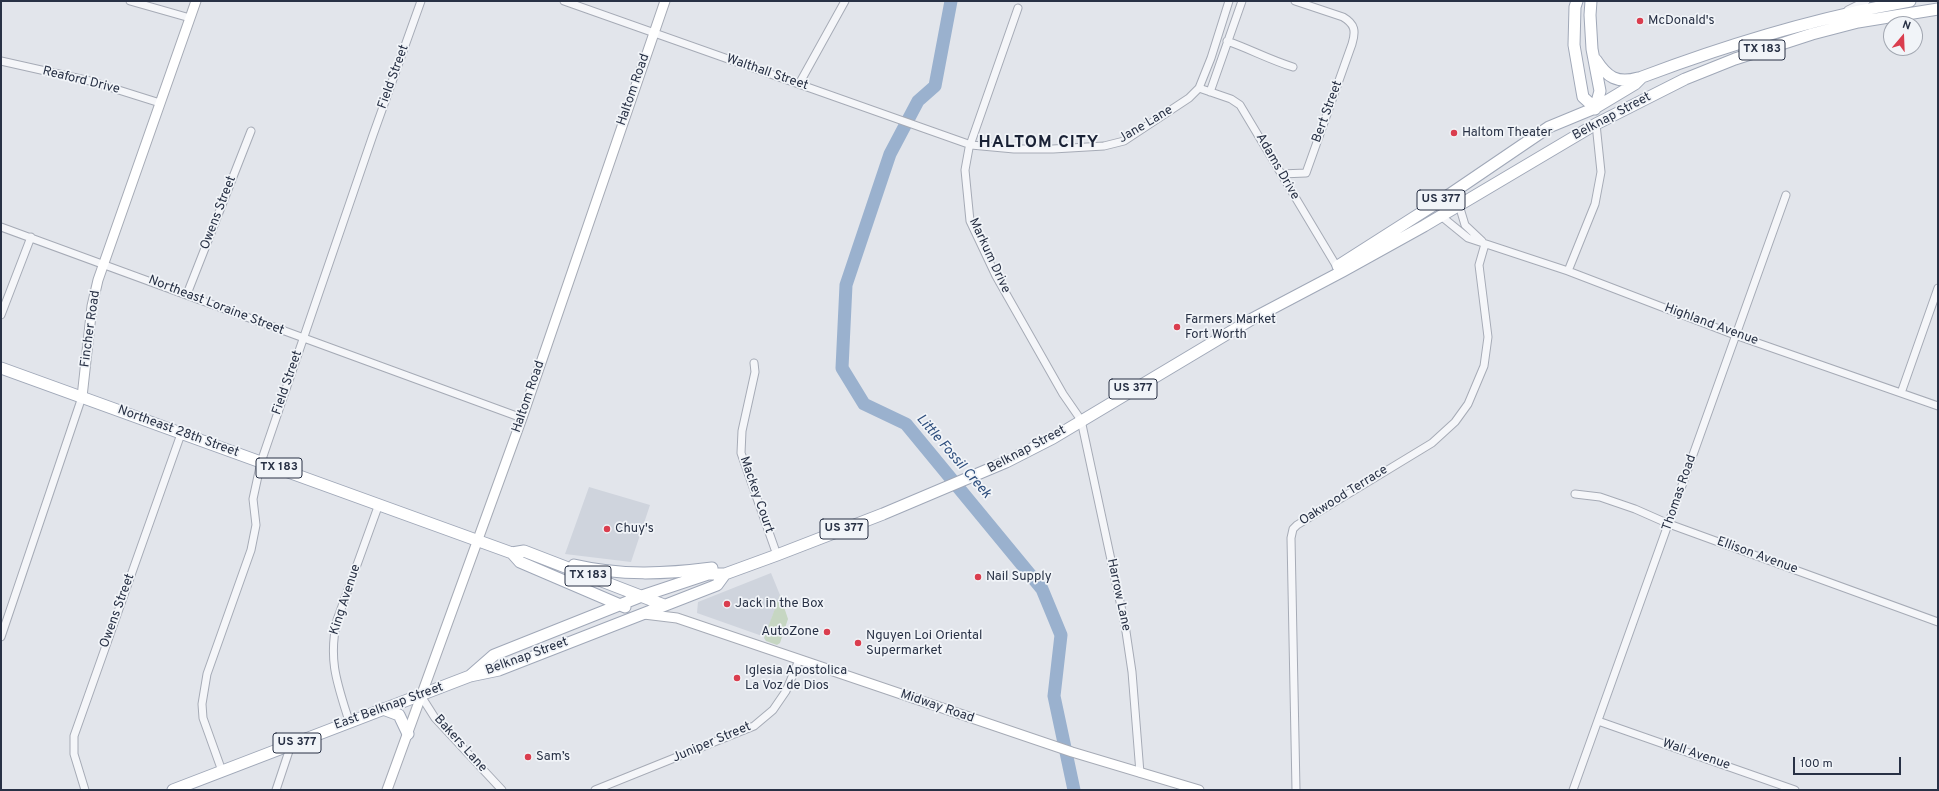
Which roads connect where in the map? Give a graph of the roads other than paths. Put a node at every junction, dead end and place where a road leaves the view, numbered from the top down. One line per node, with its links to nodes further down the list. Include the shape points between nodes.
1 (130, 1): 17 (street)
2 (196, 1): 17 (main road, Fincher Road)
3 (421, 1): 47 (street, Field Street)
4 (564, 1): 18 (street, Walthall Street)
5 (665, 1): 18 (main road, Haltom Road)
6 (845, 1): 24 (street)
7 (1229, 1): 25 (street, Jane Lane)
8 (1242, 1): 19 (street)
9 (1295, 1): 32 (street, Bert Street, via 1343,17 1350,21 1355,31 1306,173)
10 (1577, 1): 28 (main road, via 1574,45 1583,97)
11 (1591, 1): 20 (main road)
12 (1866, 1): 16 (street)
13 (1910, 1): 16 (main road, Belknap Street / TX 183)
14 (1018, 8): 31 (street, Markum Drive)
15 (1938, 9): 29 (main road, Belknap Street / TX 183, via 1858,22 1735,59 1679,82)
16 (1839, 15): 23 (main road, Belknap Street / TX 183, via 1737,43)
17 (190, 18): 27 (main road, Fincher Road)
18 (654, 33): 24 (street, Walthall Street); 53 (main road, Haltom Road)
19 (1227, 41): 22 (street); 26 (street)
20 (1594, 57): 23 (main road, via 1603,71 1612,77 1628,81); 28 (main road, via 1600,91)
21 (1, 61): 27 (street, Reaford Drive, via 90,81)
22 (1293, 67)
23 (1642, 77): 28 (main road, Belknap Street / TX 183)
24 (799, 84): 31 (street, Walthall Street)
25 (1199, 88): 26 (street, Adams Drive); 31 (street, Jane Lane, via 1146,128 1114,144 1053,149)
26 (1210, 89): 32 (street, Adams Drive, via 1240,105)
27 (160, 103): 39 (main road, Fincher Road)
28 (1595, 108): 29 (main road); 40 (main road, Belknap Street / US 377, via 1549,127)
29 (1596, 124): 34 (main road, Belknap Street / US 377); 41 (street, via 1601,172 1595,204)
30 (251, 132): 43 (street, Owens Street)
31 (971, 145): 54 (street, Markum Drive, via 964,170 970,221 996,276 1063,394)
32 (1281, 174): 40 (street, Adams Drive)
33 (1786, 195): 46 (street, Thomas Road)
34 (1459, 205): 35 (main road, Belknap Street / US 377); 38 (street, via 1465,225)
35 (1441, 216): 38 (street, via 1468,238); 44 (main road, Belknap Street / US 377, via 1343,272)
36 (1, 227): 37 (street, Northeast Loraine Street)
37 (31, 237): 39 (street, Northeast Loraine Street); 45 (street)
38 (1485, 244): 41 (street, Highland Avenue); 94 (street, Oakwood Terrace, via 1479,265 1488,337 1484,366 1468,404 1455,422 1432,443 1293,529 1292,637)
39 (104, 264): 43 (street, Northeast Loraine Street); 51 (main road, Fincher Road, via 92,306)
40 (1337, 267): 44 (main road, Belknap Street / US 377)
41 (1568, 271): 46 (street, Highland Avenue)
42 (1938, 288): 50 (street)
43 (187, 294): 47 (street, Northeast Loraine Street)
44 (1289, 298): 54 (main road, Belknap Street / US 377)
45 (1, 315)
46 (1736, 334): 50 (street, Highland Avenue); 59 (street, Thomas Road)
47 (303, 339): 53 (street, Northeast Loraine Street); 56 (street, Field Street)
48 (754, 363): 62 (street, Mackey Court, via 755,372 742,431 741,453)
49 (1, 368): 51 (main road, Northeast 28th Street / TX 183)
50 (1901, 393): 52 (street, Highland Avenue)
51 (82, 397): 55 (main road, Northeast 28th Street / TX 183); 76 (street, Fincher Road)
52 (1938, 406)
53 (522, 418): 60 (main road, Haltom Road)
54 (1081, 420): 62 (main road, Belknap Street / US 377, via 1053,438 975,476); 86 (street, Harrow Lane, via 1125,625 1132,672)
55 (181, 434): 56 (main road, Northeast 28th Street / TX 183); 87 (street, Owens Street, via 74,736 74,754)
56 (261, 462): 58 (main road, Northeast 28th Street / TX 183); 85 (street, Field Street, via 253,499 256,525 251,550 207,674 202,704 203,718)
57 (1575, 494): 59 (street, Ellison Avenue, via 1600,497)
58 (379, 504): 60 (main road, Northeast 28th Street / TX 183); 81 (street, King Avenue, via 337,620 333,639 332,658)
59 (1669, 524): 75 (street, Ellison Avenue); 82 (street, Thomas Road)
60 (479, 539): 61 (main road, Northeast 28th Street / TX 183); 79 (main road, Haltom Road)
61 (512, 553): 63 (main road, Northeast 28th Street / TX 183, via 524,551); 67 (main road, Northeast 28th Street / TX 183, via 520,562)
62 (777, 555): 64 (main road, Belknap Street / US 377)
63 (535, 556): 64 (main road, via 593,569 635,574); 66 (main road, Northeast 28th Street / TX 183)
64 (752, 564): 65 (main road, Belknap Street / US 377)
65 (725, 574): 69 (main road, Belknap Street / US 377, via 708,574); 71 (main road, Belknap Street / US 377, via 717,585)
66 (584, 575): 67 (main road); 69 (main road, Northeast 28th Street / TX 183)
67 (578, 587): 68 (main road, Northeast 28th Street / TX 183)
68 (590, 592): 70 (main road, Northeast 28th Street / TX 183); 73 (main road, via 601,603)
69 (642, 596): 70 (main road, Belknap Street / US 377); 71 (main road, Northeast 28th Street / TX 183)
70 (621, 605): 72 (main road, Northeast 28th Street / TX 183); 73 (main road, Belknap Street / US 377)
71 (664, 605): 72 (main road, Belknap Street / US 377); 74 (main road, Midway Road / TX 183)
72 (642, 613): 74 (main road, Midway Road / TX 183); 78 (main road, Belknap Street / US 377, via 499,670)
73 (598, 614): 78 (main road, Belknap Street / US 377, via 494,655)
74 (677, 618): 77 (main road, Midway Road)
75 (1938, 622)
76 (1, 637)
77 (799, 660): 86 (main road, Midway Road); 92 (street, Juniper Street, via 786,691 773,710 754,726)
78 (470, 676): 79 (main road, East Belknap Street / US 377)
79 (421, 696): 80 (main road, East Belknap Street / US 377); 83 (main road, Haltom Road); 91 (street, Bakers Lane, via 435,718)
80 (383, 709): 81 (main road, East Belknap Street / US 377); 83 (main road, via 399,715)
81 (349, 721): 84 (main road, East Belknap Street / US 377)
82 (1598, 721): 95 (street, Thomas Road); 96 (street, Wall Avenue)
83 (408, 734): 90 (main road, Haltom Road)
84 (291, 745): 85 (main road, East Belknap Street / US 377); 89 (street)
85 (222, 771): 88 (main road, East Belknap Street / US 377)
86 (1140, 772): 93 (main road, Midway Road)
87 (85, 790)
88 (173, 790)
89 (276, 790)
90 (387, 790)
91 (502, 790)
92 (595, 790)
93 (1199, 790)
94 (1296, 790)
95 (1573, 790)
96 (1795, 790)

